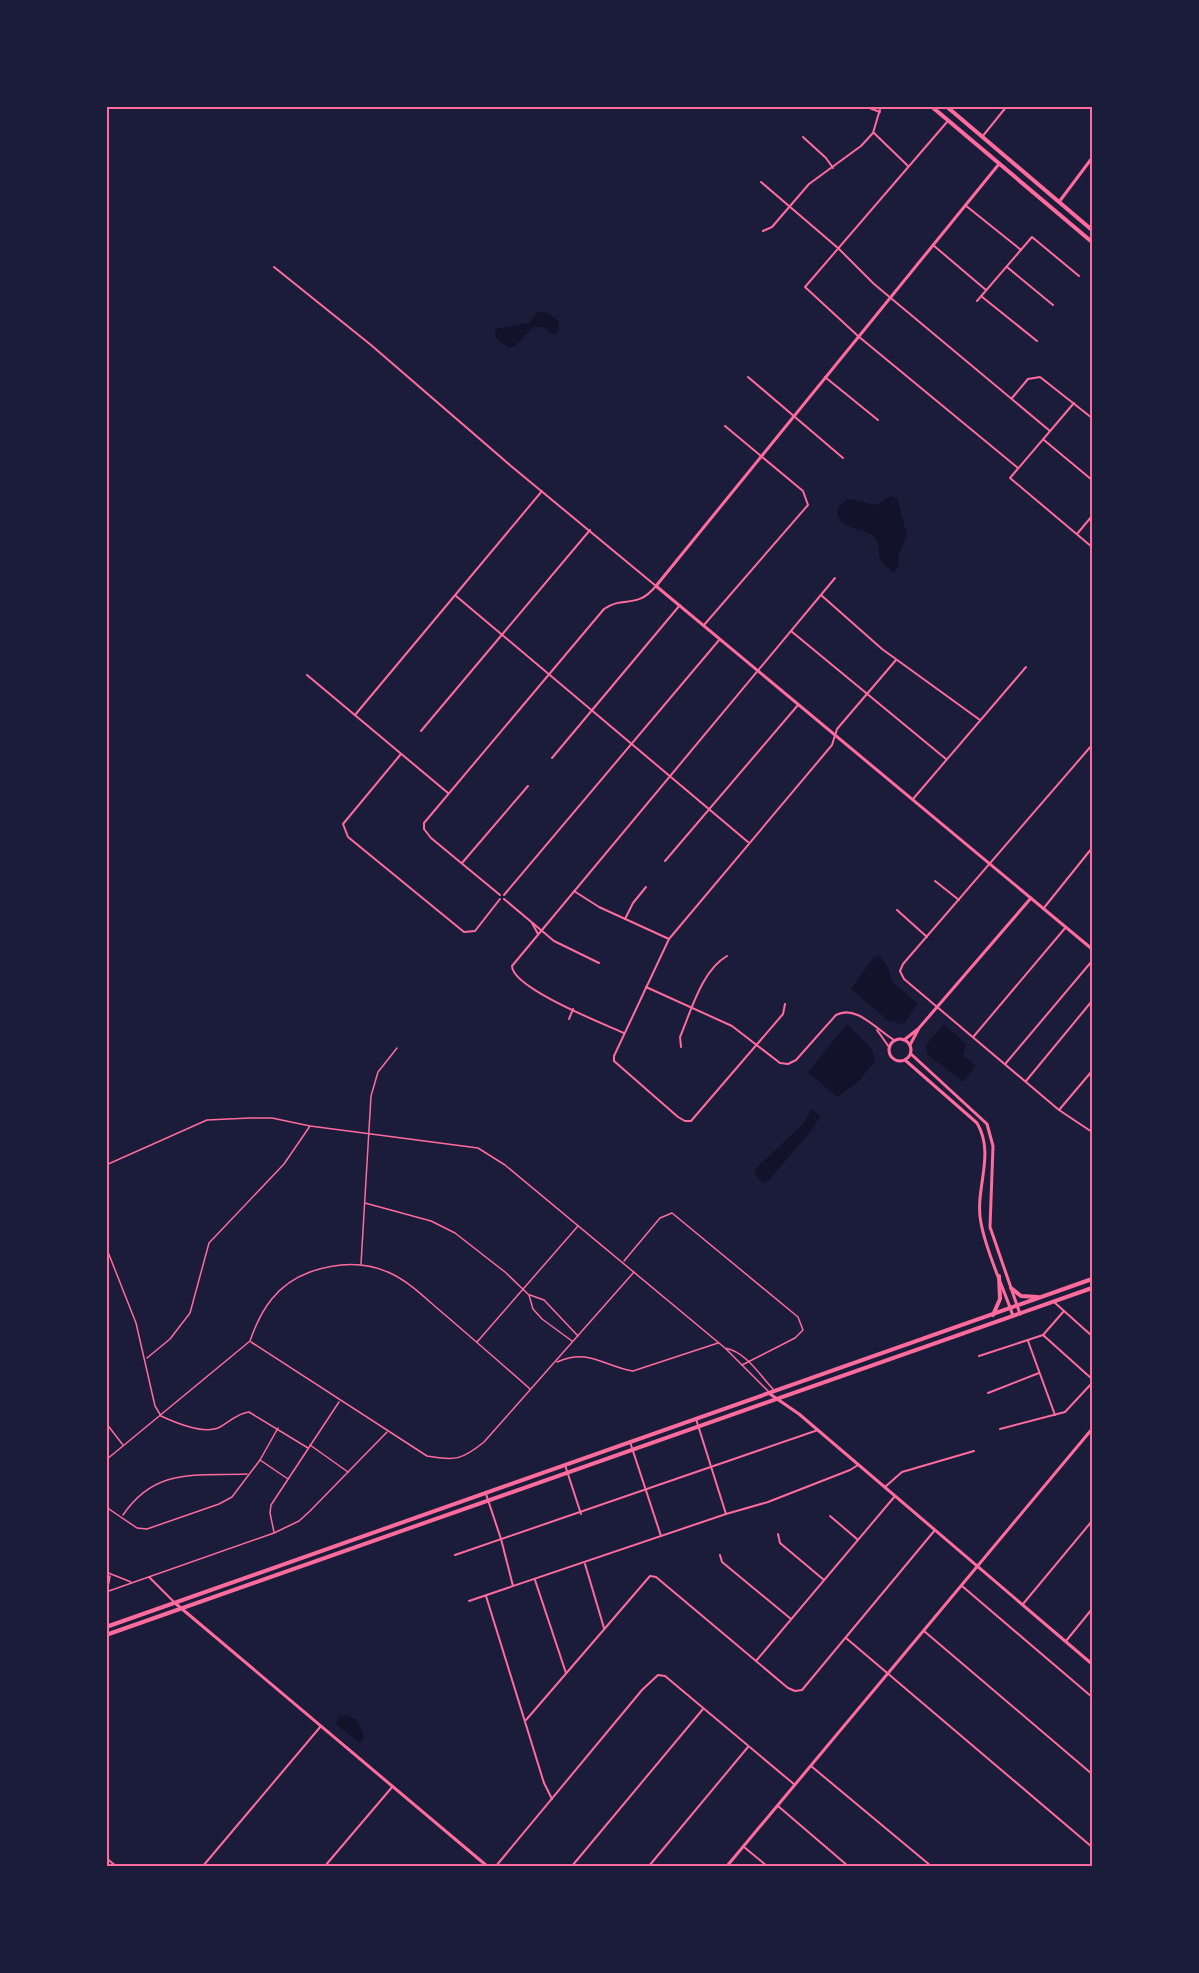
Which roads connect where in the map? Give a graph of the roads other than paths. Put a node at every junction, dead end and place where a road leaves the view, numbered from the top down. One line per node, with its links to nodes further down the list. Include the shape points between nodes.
1 (864, 106): 6 (street)
2 (881, 106): 6 (street)
3 (931, 106): 8 (main road)
4 (946, 106): 7 (main road)
5 (1007, 106): 11 (street)
6 (880, 112): 9 (street)
7 (952, 112): 8 (main road); 11 (main road)
8 (948, 121): 12 (main road); 16 (street)
9 (873, 133): 16 (street); 17 (street)
10 (802, 137): 17 (street)
11 (982, 137): 12 (main road); 13 (main road)
12 (976, 144): 15 (main road)
13 (1005, 157): 15 (main road); 19 (main road)
14 (1092, 158): 19 (street)
15 (999, 164): 20 (street); 22 (main road)
16 (908, 166): 27 (street)
17 (833, 168): 21 (street, via 809,184)
18 (761, 182): 21 (street)
19 (1059, 202): 22 (main road); 24 (main road)
20 (965, 205): 26 (street); 28 (street)
21 (790, 207): 23 (street); 27 (street)
22 (1056, 211): 25 (main road)
23 (763, 231)
24 (1092, 231)
25 (1092, 242)
26 (933, 245): 32 (street); 34 (street)
27 (838, 248): 34 (street); 37 (street, via 805,287)
28 (1021, 250): 29 (street); 31 (street, via 1032,237)
29 (1006, 266): 32 (street); 36 (street)
30 (274, 267): 53 (street)
31 (1079, 276)
32 (986, 290): 33 (street)
33 (981, 296): 35 (street); 38 (street)
34 (890, 297): 37 (street); 41 (street)
35 (977, 301)
36 (1053, 305)
37 (858, 336): 39 (street); 51 (street)
38 (1037, 341)
39 (825, 376): 43 (street); 45 (street)
40 (748, 377): 43 (street)
41 (1012, 398): 42 (street, via 1028,379 1040,376); 47 (street)
42 (1074, 403): 44 (street); 47 (street)
43 (792, 417): 49 (street); 50 (street)
44 (1092, 418)
45 (878, 420)
46 (725, 426): 49 (street)
47 (1050, 431): 48 (street)
48 (1043, 439): 51 (street); 52 (street)
49 (760, 456): 59 (street); 63 (street, via 802,491 808,505)
50 (843, 458)
51 (1018, 468): 56 (street, via 1010,478)
52 (1092, 480)
53 (543, 491): 55 (street); 61 (street)
54 (1092, 516): 56 (street)
55 (590, 530): 59 (street); 65 (street)
56 (1077, 534): 57 (street)
57 (1092, 547)
58 (835, 578): 60 (street)
59 (656, 586): 62 (street); 71 (street, via 642,600 616,603 604,609)
60 (821, 595): 64 (street); 67 (street)
61 (456, 596): 65 (street); 75 (street)
62 (680, 605): 63 (street); 74 (street)
63 (704, 625): 66 (street)
64 (791, 631): 69 (street); 72 (street)
65 (502, 635): 71 (street); 77 (street)
66 (720, 639): 69 (street); 79 (street)
67 (897, 660): 72 (street); 76 (street)
68 (1026, 667): 76 (street)
69 (759, 671): 73 (street); 84 (street)
70 (307, 675): 75 (street)
71 (548, 675): 74 (street); 86 (street)
72 (867, 695): 78 (street, via 837,729); 83 (street)
73 (798, 705): 78 (street); 88 (street)
74 (592, 712): 79 (street); 82 (street)
75 (356, 715): 81 (street)
76 (980, 720): 83 (street)
77 (421, 731)
78 (836, 737): 87 (street); 89 (street)
79 (630, 744): 84 (street); 98 (street)
80 (1092, 745): 93 (street)
81 (401, 754): 86 (street); 98 (street, via 343,824 348,837 464,932 475,931)
82 (552, 758)
83 (946, 759): 87 (street)
84 (670, 778): 88 (street); 96 (street)
85 (528, 786): 92 (street)
86 (448, 793): 92 (street, via 424,827 431,838)
87 (912, 801): 93 (street)
88 (708, 810): 89 (street); 91 (street)
89 (748, 842): 109 (street)
90 (1092, 848): 101 (street)
91 (665, 861)
92 (462, 863): 97 (street)
93 (990, 865): 99 (street); 100 (street)
94 (935, 880): 100 (street)
95 (646, 887): 103 (street)
96 (574, 891): 103 (street); 106 (street)
97 (500, 895): 98 (lane)
98 (503, 898): 104 (street)
99 (1031, 898): 101 (street); 117 (street)
100 (959, 900): 108 (street)
101 (1043, 909): 105 (street)
102 (897, 910): 108 (street)
103 (625, 919): 109 (street)
104 (532, 923): 106 (street); 107 (street)
105 (1066, 927): 110 (street); 124 (street)
106 (542, 929): 107 (street); 113 (street, via 562,946)
107 (538, 934): 119 (street, via 512,970 537,991)
108 (927, 937): 117 (street, via 900,971 904,979)
109 (669, 939): 114 (street)
110 (1092, 949)
111 (727, 956): 118 (street, via 710,972)
112 (1092, 961): 134 (street)
113 (599, 963)
114 (646, 987): 118 (street); 123 (street)
115 (1092, 1001): 136 (street)
116 (785, 1004): 127 (street, via 783,1014)
117 (938, 1006): 122 (street); 124 (street)
118 (692, 1008): 127 (street, via 732,1026); 129 (street, via 680,1037)
119 (573, 1010): 120 (street); 123 (street)
120 (569, 1019)
121 (875, 1028): 126 (street); 127 (street, via 855,1013 842,1012 788,1064 780,1064); 130 (street)
122 (919, 1028): 125 (street); 128 (street)
123 (624, 1033): 127 (street, via 614,1061 685,1121 691,1121)
124 (974, 1036): 134 (street)
125 (904, 1040): 126 (street); 128 (street)
126 (894, 1041): 130 (street)
127 (757, 1045)
128 (910, 1045): 132 (street)
129 (681, 1047)
130 (889, 1047): 133 (street, via 893,1059)
131 (397, 1048): 140 (lane, via 374,1082)
132 (910, 1054): 133 (street); 143 (street, via 974,1108 987,1124 993,1146)
133 (905, 1060): 142 (street, via 977,1123 984,1134)
134 (1006, 1063): 136 (street)
135 (1092, 1071): 137 (street)
136 (1026, 1081): 137 (street)
137 (1059, 1110): 139 (street)
138 (310, 1126): 140 (lane); 141 (lane, via 272,1118 207,1120); 174 (lane, via 284,1164 209,1243 190,1313 170,1339)
139 (1092, 1132)
140 (368, 1134): 144 (lane); 145 (lane, via 478,1148)
141 (106, 1165)
142 (983, 1183): 143 (street); 150 (street, via 981,1224)
143 (990, 1184): 152 (street, via 990,1227)
144 (365, 1203): 148 (lane); 154 (lane, via 432,1221 455,1233)
145 (578, 1226): 147 (lane); 154 (lane)
146 (106, 1247): 174 (lane, via 126,1292)
147 (624, 1262): 149 (lane); 175 (lane, via 660,1218 665,1214 678,1216 798,1317 803,1330 795,1338)
148 (361, 1264): 168 (lane, via 327,1266 278,1290 267,1303); 169 (lane, via 390,1273 407,1284)
149 (634, 1271): 165 (lane); 171 (lane)
150 (999, 1276): 159 (street); 162 (main road, via 1000,1299)
151 (1092, 1279): 156 (main road)
152 (1011, 1288): 156 (main road, via 1021,1296); 158 (street)
153 (1092, 1288): 157 (main road)
154 (522, 1289): 155 (lane); 169 (lane)
155 (529, 1295): 165 (lane, via 544,1300); 170 (lane, via 538,1314)
156 (1042, 1297): 158 (main road)
157 (1054, 1302): 160 (street); 161 (main road)
158 (1017, 1306): 159 (main road); 161 (street)
159 (1011, 1308): 162 (main road); 163 (street)
160 (1064, 1311): 164 (street); 166 (street)
161 (1020, 1314): 163 (main road)
162 (993, 1315): 181 (main road)
163 (1013, 1316): 184 (main road)
164 (1043, 1335): 167 (street); 179 (street)
165 (578, 1336): 170 (lane)
166 (1092, 1336)
167 (1028, 1340): 173 (street); 178 (street)
168 (250, 1341): 185 (lane); 187 (lane)
169 (477, 1342): 180 (lane)
170 (572, 1342): 176 (lane)
171 (719, 1342): 172 (lane); 176 (lane, via 633,1371 592,1356 568,1357)
172 (726, 1348): 175 (lane); 177 (lane)
173 (979, 1356)
174 (146, 1359): 187 (lane, via 155,1406)
175 (749, 1361): 177 (lane); 181 (lane)
176 (554, 1363): 180 (lane)
177 (742, 1365): 183 (lane)
178 (1039, 1373): 182 (street); 186 (street)
179 (1092, 1381): 186 (street, via 1071,1407)
180 (530, 1389): 195 (lane, via 484,1442 462,1458 427,1456)
181 (775, 1392): 183 (main road); 184 (street)
182 (988, 1393)
183 (770, 1394): 184 (street); 188 (main road)
184 (779, 1398): 190 (main road); 194 (street)
185 (340, 1400): 195 (lane); 197 (lane)
186 (1055, 1415): 192 (street)
187 (161, 1416): 191 (lane, via 207,1430 249,1412); 198 (lane)
188 (696, 1419): 190 (street); 196 (main road)
189 (106, 1423): 198 (lane)
190 (699, 1426): 200 (main road); 206 (street)
191 (278, 1428): 199 (lane); 203 (lane)
192 (1000, 1429)
193 (1092, 1429): 231 (street)
194 (818, 1430): 204 (street); 206 (street)
195 (388, 1431): 207 (lane)
196 (630, 1442): 200 (street); 205 (main road)
197 (310, 1445): 199 (lane); 207 (lane)
198 (124, 1446): 202 (lane)
199 (308, 1448): 210 (lane)
200 (633, 1450): 208 (main road); 212 (street)
201 (974, 1451): 211 (street, via 902,1472)
202 (106, 1460)
203 (260, 1460): 209 (lane); 210 (lane)
204 (858, 1465): 211 (street); 218 (street, via 768,1502)
205 (565, 1466): 208 (street); 213 (main road)
206 (712, 1466): 212 (street); 218 (street)
207 (348, 1472): 223 (lane, via 299,1521)
208 (567, 1473): 215 (main road); 217 (street)
209 (249, 1474): 219 (lane, via 182,1475 159,1481 133,1500); 219 (lane, via 232,1497 147,1529 137,1528)
210 (288, 1480): 223 (lane, via 272,1505)
211 (885, 1487): 214 (street)
212 (646, 1488): 217 (street); 225 (street)
213 (485, 1493): 215 (street); 233 (main road)
214 (895, 1496): 222 (street); 227 (street)
215 (488, 1500): 226 (street); 238 (main road)
216 (106, 1507): 219 (lane)
217 (581, 1514): 226 (street)
218 (726, 1514): 225 (street)
219 (122, 1516)
220 (830, 1516): 227 (street)
221 (1092, 1521): 246 (street)
222 (935, 1530): 231 (street); 254 (street)
223 (274, 1533): 235 (lane)
224 (778, 1534): 237 (street, via 780,1543)
225 (661, 1536): 230 (street)
226 (501, 1539): 229 (street); 240 (street)
227 (857, 1539): 237 (street)
228 (720, 1555): 249 (street, via 722,1562)
229 (455, 1556)
230 (585, 1563): 236 (street); 251 (street)
231 (978, 1566): 241 (street); 246 (street)
232 (106, 1572): 234 (lane)
233 (257, 1574): 238 (main road); 245 (main road)
234 (110, 1575): 239 (lane); 242 (lane)
235 (149, 1577): 239 (lane); 245 (street)
236 (535, 1580): 240 (street); 258 (street)
237 (824, 1580): 249 (street)
238 (260, 1581): 247 (main road)
239 (132, 1582): 242 (lane)
240 (513, 1586): 243 (street)
241 (962, 1586): 252 (street); 260 (street)
242 (107, 1592)
243 (486, 1596): 244 (street); 262 (street)
244 (470, 1601)
245 (176, 1603): 247 (street); 250 (main road)
246 (1022, 1604): 255 (street)
247 (183, 1609): 253 (main road); 263 (street)
248 (1092, 1609): 255 (street)
249 (791, 1620): 256 (street)
250 (106, 1627)
251 (604, 1628): 256 (street, via 650,1576 656,1577); 258 (street)
252 (924, 1631): 259 (street); 266 (street)
253 (106, 1635)
254 (846, 1638): 256 (street, via 807,1685 797,1690 788,1688); 259 (street)
255 (1066, 1641): 257 (street)
256 (756, 1661)
257 (1092, 1664)
258 (566, 1673): 262 (street)
259 (889, 1673): 265 (street); 272 (street)
260 (1092, 1697)
261 (703, 1709): 264 (street); 269 (street, via 664,1676 657,1676); 279 (street)
262 (526, 1720): 269 (street)
263 (321, 1726): 268 (street); 275 (street)
264 (748, 1747): 267 (street); 280 (street)
265 (811, 1766): 267 (street); 284 (street)
266 (1092, 1774)
267 (795, 1785): 270 (street)
268 (393, 1786): 276 (street); 277 (street)
269 (552, 1799): 278 (street)
270 (778, 1806): 271 (street); 283 (street)
271 (744, 1846): 281 (street); 282 (street)
272 (1092, 1846)
273 (106, 1858): 274 (street)
274 (116, 1866)
275 (203, 1866)
276 (325, 1866)
277 (487, 1866)
278 (496, 1866)
279 (572, 1866)
280 (649, 1866)
281 (727, 1866)
282 (767, 1866)
283 (848, 1866)
284 (931, 1866)

